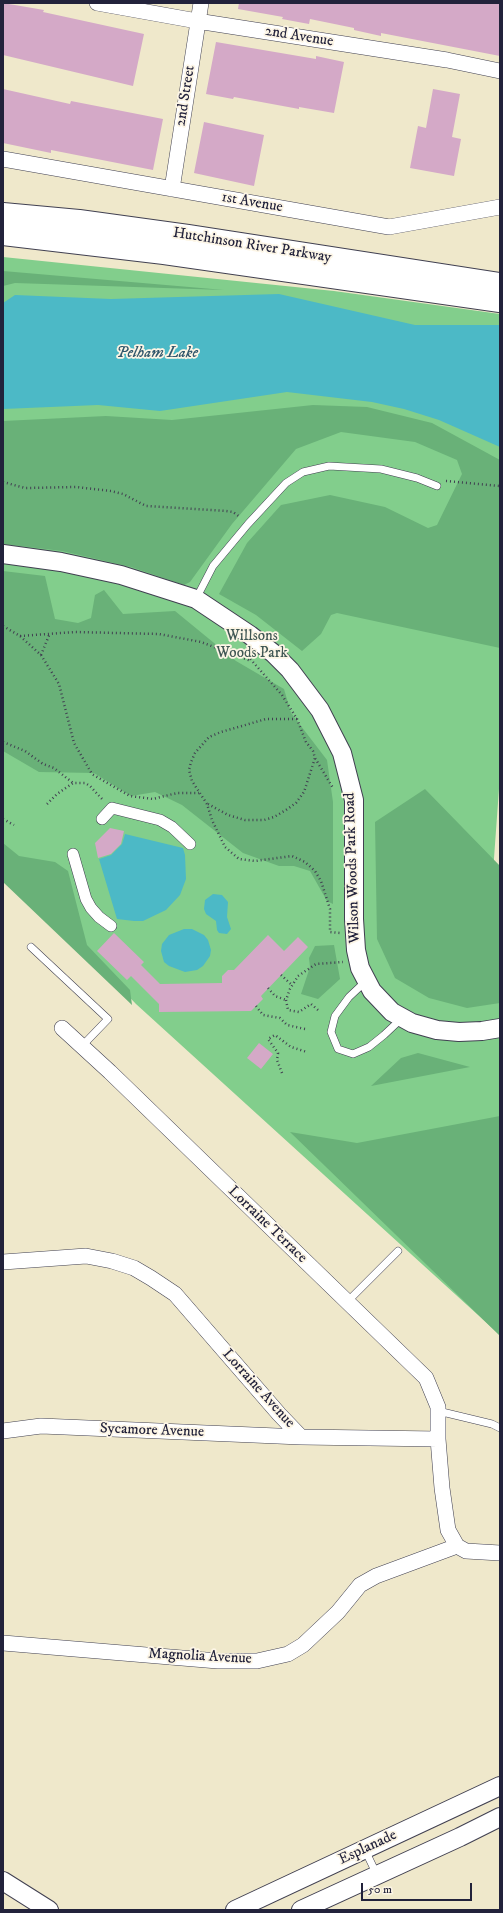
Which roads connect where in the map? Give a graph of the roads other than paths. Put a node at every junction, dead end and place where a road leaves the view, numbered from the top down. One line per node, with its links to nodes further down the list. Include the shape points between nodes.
1 (97, 3): 3 (street, 2nd Avenue)
2 (200, 3): 3 (street, 2nd Street)
3 (197, 21): 4 (street, 2nd Avenue, via 447,60); 6 (street, 2nd Street)
4 (500, 71)
5 (3, 159): 6 (street, 1st Avenue)
6 (172, 189): 7 (street, 1st Avenue, via 389,227)
7 (500, 207)
8 (3, 214): 10 (highway, Hutchinson River Parkway, via 166,233)
9 (3, 234): 11 (highway, Hutchinson River Parkway, via 164,252)
10 (500, 284)
11 (500, 301)
12 (437, 486): 14 (lane, via 381,468 329,466 303,472 286,483 248,524 213,566)
13 (3, 554): 14 (street, Wilson Woods Park Road, via 61,562 121,575)
14 (196, 600): 20 (street, Wilson Woods Park Road, via 250,635 290,670 320,710 342,753 354,800 356,950)
15 (102, 819): 16 (street, via 112,808 160,820 172,827)
16 (190, 844)
17 (73, 854): 18 (street, via 86,899 99,917)
18 (111, 926)
19 (32, 947): 24 (lane, via 108,1019)
20 (366, 981): 21 (street, Wilson Woods Park Road, via 381,1002); 21 (lane, via 349,997 335,1016 331,1032 338,1049 353,1054 368,1047)
21 (401, 1018): 23 (street, Wilson Woods Park Road, via 437,1030 482,1032)
22 (62, 1028): 24 (street, Lorraine Terrace)
23 (500, 1028)
24 (82, 1046): 27 (street, Lorraine Terrace)
25 (398, 1251): 27 (lane)
26 (3, 1262): 31 (street, Lorraine Avenue, via 86,1256 134,1268 175,1294 278,1414)
27 (347, 1302): 28 (street, Lorraine Terrace, via 426,1378)
28 (438, 1411): 29 (lane); 32 (street, Lorraine Terrace)
29 (500, 1428)
30 (3, 1431): 31 (street, Sycamore Avenue, via 41,1426)
31 (301, 1437): 32 (street, Lorraine Avenue)
32 (438, 1439): 33 (street, via 448,1530)
33 (457, 1546): 34 (street, via 466,1551); 35 (street, Magnolia Avenue, via 370,1579 360,1585 338,1612 303,1645 288,1654 257,1661 218,1661)
34 (500, 1553)
35 (3, 1643)
36 (500, 1786): 38 (street, Esplanade)
37 (500, 1817): 39 (street, Esplanade)
38 (364, 1849): 39 (lane); 42 (street, Esplanade)
39 (377, 1875): 43 (street, Esplanade)
40 (3, 1881): 41 (street)
41 (49, 1910)
42 (235, 1910)
43 (301, 1910)

